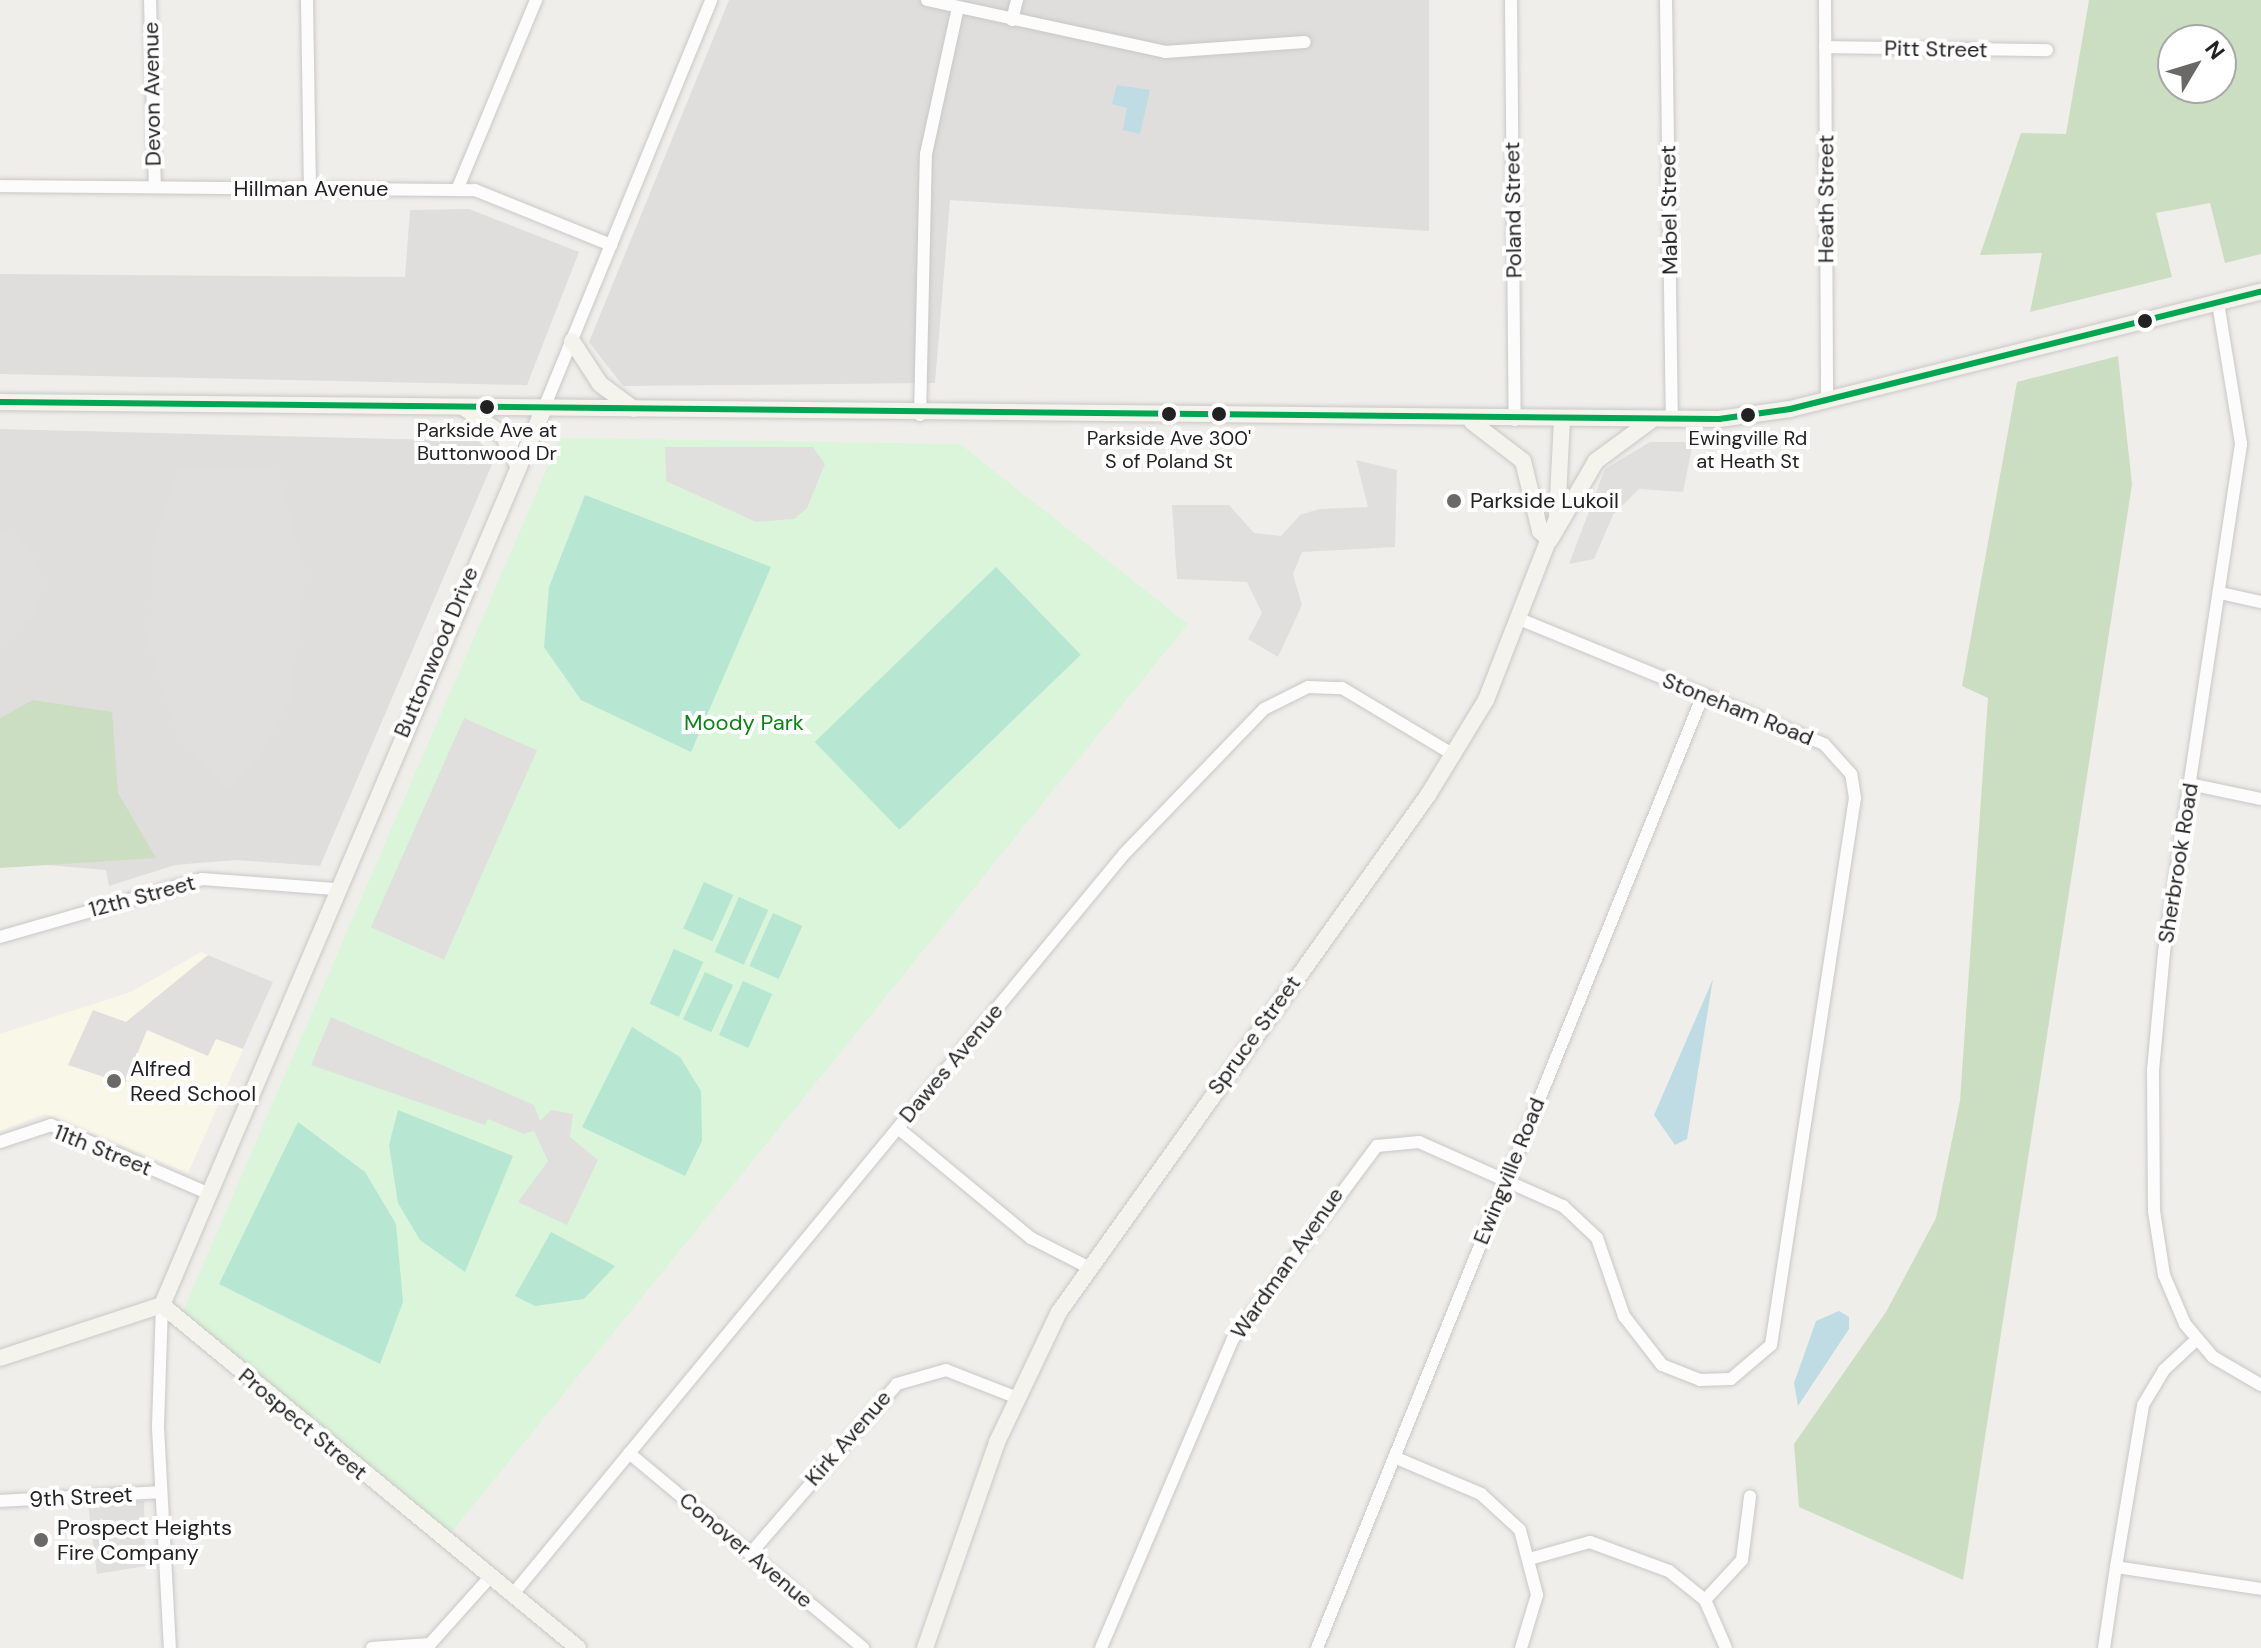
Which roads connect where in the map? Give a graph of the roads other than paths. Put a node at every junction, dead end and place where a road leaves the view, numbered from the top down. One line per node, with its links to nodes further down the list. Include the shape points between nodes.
1 (150, 0): 16 (street, Devon Avenue)
2 (307, 0): 17 (street)
3 (536, 0): 18 (street)
4 (711, 0): 19 (street, Buttonwood Drive)
5 (927, 0): 10 (street)
6 (1017, 0): 11 (street)
7 (1511, 0): 30 (street, Poland Street)
8 (1666, 0): 32 (street, Mabel Street)
9 (1825, 0): 13 (street, Heath Street)
10 (958, 7): 11 (street); 28 (street, via 926,154)
11 (1012, 20): 12 (street, via 1165,52)
12 (1305, 42)
13 (1825, 47): 14 (street, Pitt Street); 23 (street, Heath Street)
14 (2047, 50)
15 (0, 186): 16 (street, Hillman Avenue)
16 (155, 187): 17 (street, Hillman Avenue)
17 (310, 189): 18 (street, Hillman Avenue)
18 (457, 190): 19 (street, Hillman Avenue)
19 (611, 245): 22 (street, Buttonwood Drive)
20 (2261, 292): 21 (street)
21 (2218, 303): 23 (street); 36 (street, Sherbrook Road, via 2241,444)
22 (572, 341): 26 (street, Buttonwood Drive); 27 (street, via 600,384)
23 (1827, 399): 32 (street, via 1780,411)
24 (0, 402): 25 (street)
25 (461, 406): 26 (street); 34 (street, via 503,435)
26 (544, 408): 27 (street); 34 (street, Buttonwood Drive)
27 (634, 409): 28 (street)
28 (920, 415): 29 (street)
29 (1467, 420): 30 (street); 35 (street, via 1510,444 1523,461 1540,531)
30 (1515, 420): 31 (street)
31 (1562, 420): 33 (street); 35 (street, Spruce Street, via 1562,494)
32 (1672, 420): 33 (street)
33 (1651, 421): 35 (street, via 1596,461)
34 (518, 466): 43 (street, Buttonwood Drive)
35 (1550, 540): 38 (street, Spruce Street)
36 (2220, 593): 37 (street); 41 (street, Sherbrook Road)
37 (2261, 602)
38 (1521, 620): 39 (street, Stoneham Road); 40 (street, Spruce Street)
39 (1703, 695): 47 (street, Ewingville Road); 47 (street, Stoneham Road, via 1824,744 1844,762 1855,798 1778,1326 1759,1362 1716,1380 1662,1365 1624,1316 1597,1238 1563,1206)
40 (1454, 755): 45 (street, Dawes Avenue, via 1342,688 1308,687 1277,699 1124,854); 49 (street, Spruce Street)
41 (2190, 784): 42 (street); 51 (street, Sherbrook Road, via 2161,981 2152,1140 2158,1245 2174,1305)
42 (2261, 799)
43 (335, 889): 44 (street, 12th Street, via 202,879); 48 (street, Buttonwood Drive)
44 (0, 937)
45 (898, 1128): 49 (street, via 1031,1238); 55 (street, Dawes Avenue)
46 (0, 1142): 48 (street, 11th Street, via 51,1125)
47 (1505, 1180): 56 (street, Ewingville Road); 72 (street, Wardman Avenue, via 1419,1142 1391,1141 1365,1154 1233,1339)
48 (205, 1192): 50 (street, Buttonwood Drive)
49 (1088, 1267): 54 (street, Spruce Street)
50 (162, 1305): 52 (street); 57 (street); 63 (street, Prospect Street)
51 (2196, 1340): 53 (street, Sherbrook Road); 62 (street, via 2164,1370 2143,1405)
52 (0, 1358)
53 (2261, 1385)
54 (1015, 1397): 60 (street, Kirk Avenue, via 946,1370 897,1384); 71 (street, Spruce Street)
55 (629, 1453): 60 (street, Conover Avenue); 65 (street, Dawes Avenue)
56 (1394, 1457): 61 (street, via 1496,1504); 73 (street, Ewingville Road)
57 (161, 1492): 59 (street, 9th Street); 67 (street)
58 (1750, 1497): 66 (street, via 1742,1560)
59 (0, 1501)
60 (750, 1554): 70 (street, Conover Avenue)
61 (1533, 1558): 66 (street, via 1575,1543 1606,1545 1669,1571); 74 (street, via 1537,1595)
62 (2116, 1567): 64 (street); 76 (street)
63 (491, 1576): 65 (street, Prospect Street); 68 (street, via 430,1644)
64 (2261, 1589)
65 (513, 1594): 69 (street, Prospect Street)
66 (1705, 1600): 75 (street)
67 (170, 1648)
68 (372, 1648)
69 (578, 1648)
70 (863, 1648)
71 (925, 1648)
72 (1101, 1648)
73 (1317, 1648)
74 (1521, 1648)
75 (1726, 1648)
76 (2104, 1648)

